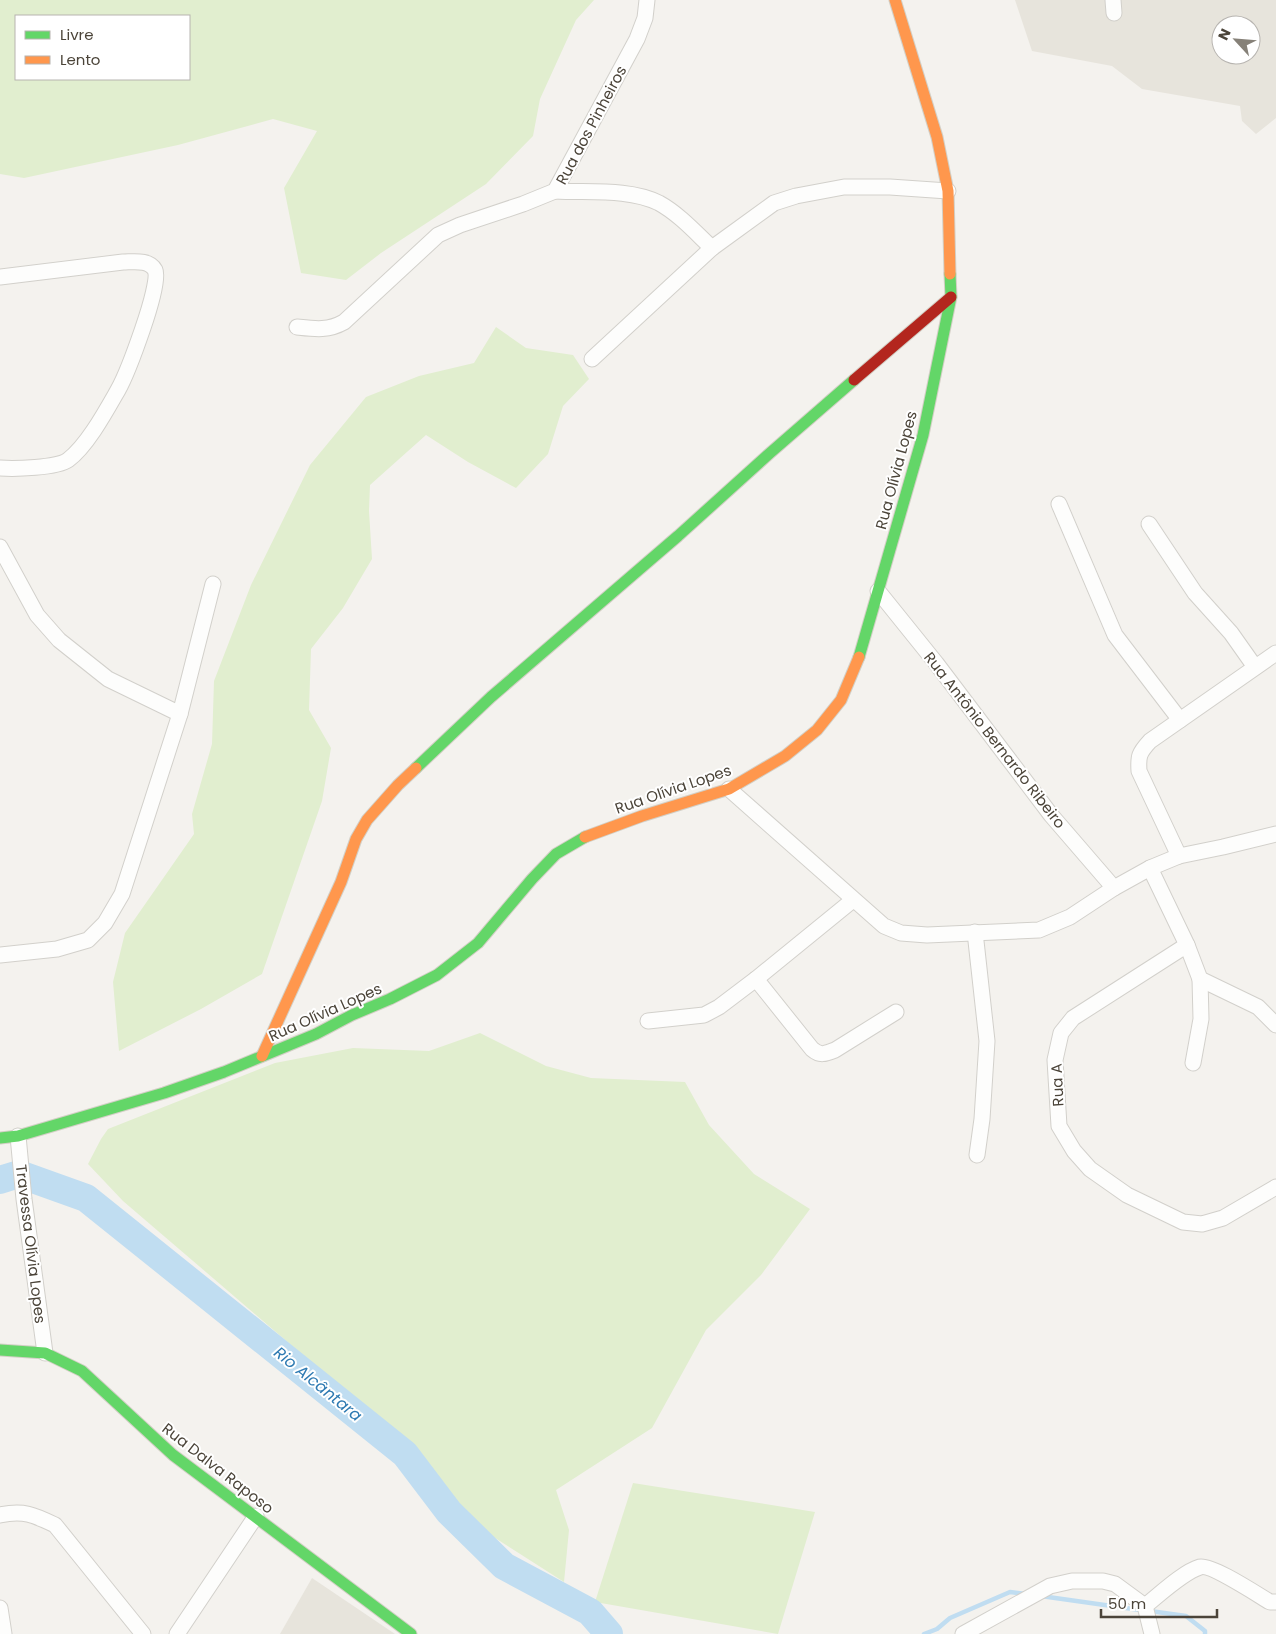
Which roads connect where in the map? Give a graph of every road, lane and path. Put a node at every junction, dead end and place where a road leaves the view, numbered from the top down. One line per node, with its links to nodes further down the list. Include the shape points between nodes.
1 (647, 0): 4 (street, Rua dos Pinheiros, via 645,18 637,39)
2 (896, 0): 3 (street, Rua Olívia Lopes, via 937,137)
3 (948, 191): 5 (street, via 844,186 796,196 774,203); 7 (street, Rua Olívia Lopes)
4 (555, 192): 5 (street, via 622,194 658,203); 8 (street, Rua dos Pinheiros, via 438,235 334,328)
5 (712, 248): 9 (street)
6 (0, 277): 10 (street, via 142,262 155,270 156,278 143,328 120,388 83,447 66,462 42,467)
7 (950, 297): 15 (street, Rua Olívia Lopes, via 923,435); 34 (street, via 492,698 398,786 367,820)
8 (297, 327)
9 (592, 359)
10 (0, 468)
11 (1059, 504): 19 (street, via 1115,635)
12 (1149, 524): 17 (street, via 1195,593 1231,633)
13 (0, 548): 18 (street, via 37,615 59,640 108,679)
14 (213, 584): 18 (street)
15 (878, 591): 20 (street, Rua Olívia Lopes, via 858,660 841,700 817,730 785,756); 24 (street, Rua Antônio Bernardo Ribeiro, via 1051,815)
16 (1276, 652): 17 (street)
17 (1255, 667): 19 (street)
18 (180, 714): 28 (street, via 122,894 105,923 88,940 57,949)
19 (1180, 720): 22 (street, via 1150,741 1138,759 1139,772)
20 (729, 789): 25 (street); 34 (street, Rua Olívia Lopes, via 590,834 556,854 478,944 437,975 316,1034)
21 (1276, 834): 22 (street)
22 (1179, 856): 23 (street)
23 (1150, 868): 24 (street); 27 (street)
24 (1114, 888): 26 (street, via 1070,917 1039,930)
25 (853, 900): 26 (street, via 884,926 901,933); 29 (street)
26 (976, 932): 38 (street, via 987,1041)
27 (1187, 945): 30 (street); 39 (street, Rua A, via 1073,1018 1061,1033 1055,1060 1060,1126 1074,1151 1090,1169 1126,1195 1183,1222 1202,1224 1223,1218)
28 (0, 955)
29 (756, 979): 31 (street, via 818,1054 835,1050); 32 (street, via 704,1016)
30 (1200, 979): 33 (street, via 1258,1007); 35 (street, via 1201,1019)
31 (896, 1012)
32 (648, 1022)
33 (1276, 1025)
34 (262, 1056): 36 (street, Rua Olívia Lopes, via 164,1093)
35 (1194, 1064)
36 (18, 1136): 37 (street, Rua Olívia Lopes); 41 (street, Travessa Olívia Lopes)
37 (0, 1138)
38 (977, 1155)
39 (1276, 1187)
40 (0, 1350): 41 (street, Rua Dalva Raposo)
41 (45, 1353): 43 (street, Rua Dalva Raposo, via 82,1372 173,1455)
42 (0, 1516): 48 (street, via 16,1512 37,1516 55,1525)
43 (256, 1516): 49 (street); 50 (street, Rua Dalva Raposo)
44 (1276, 1602): 45 (street, via 1270,1602 1213,1569 1201,1567 1179,1579)
45 (1145, 1606): 51 (street, via 1115,1584 1072,1581 1050,1586); 52 (street)
46 (0, 1608): 47 (street)
47 (4, 1634)
48 (143, 1634)
49 (176, 1634)
50 (411, 1634)
51 (962, 1634)
52 (1152, 1634)

